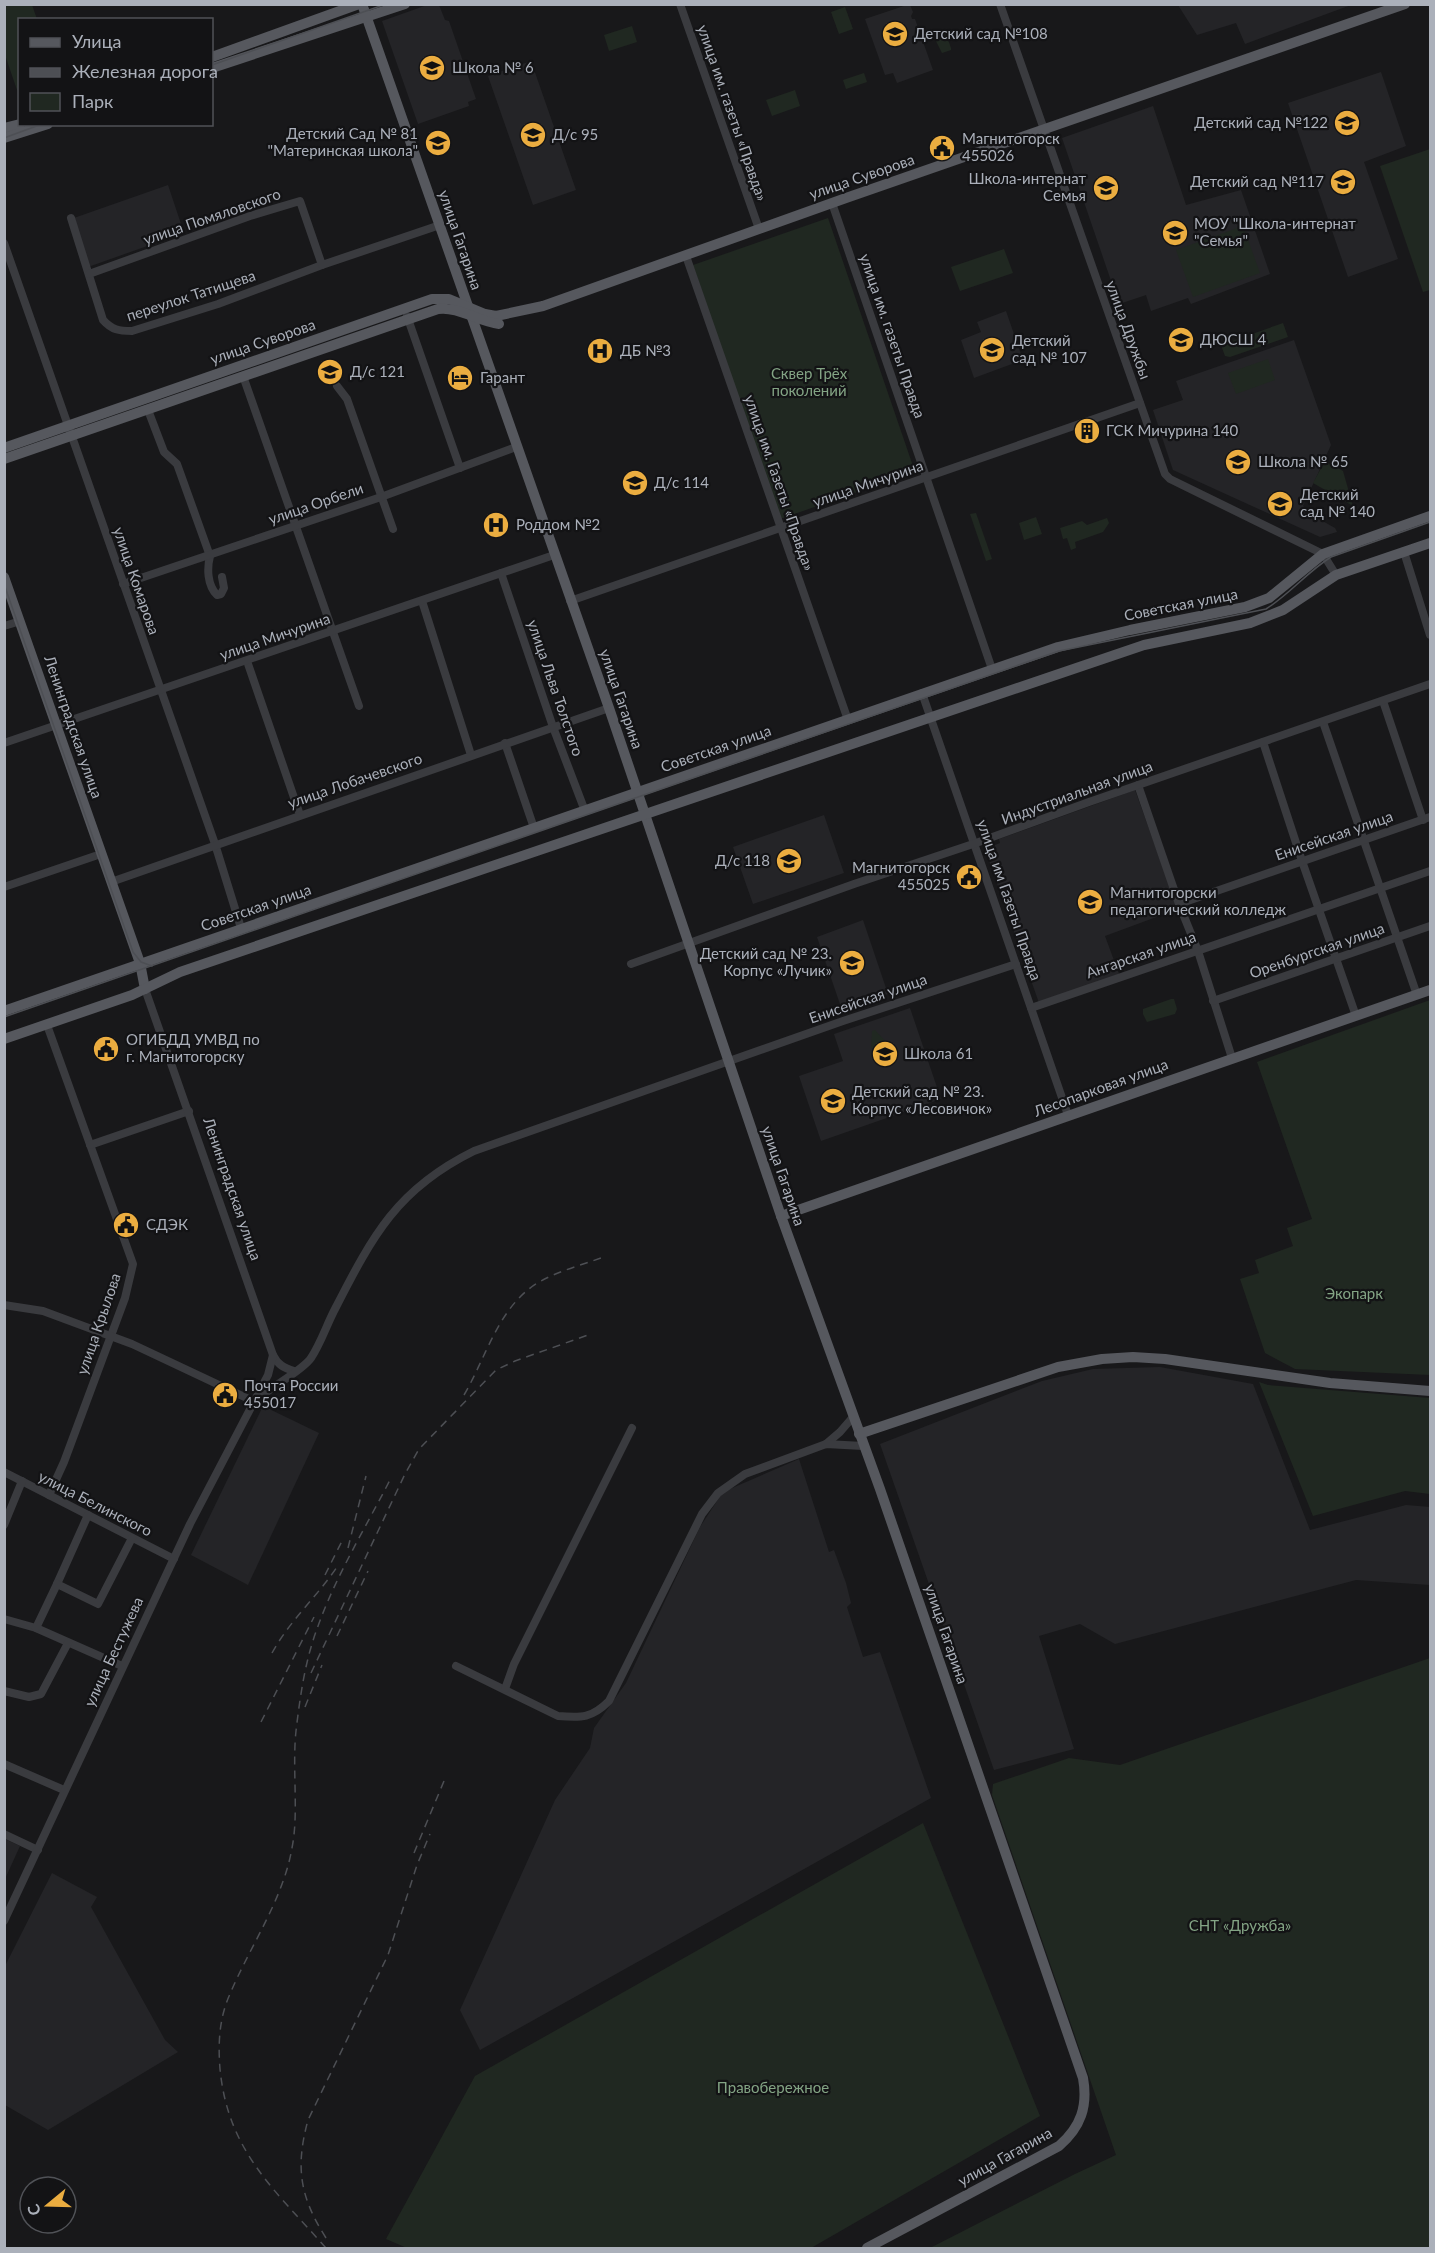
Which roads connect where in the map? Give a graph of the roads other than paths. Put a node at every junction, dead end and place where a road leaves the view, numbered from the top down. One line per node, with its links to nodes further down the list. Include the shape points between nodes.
1 (360, 4): 6 (main road, улица Гагарина); 7 (main road)
2 (405, 4): 6 (main road)
3 (680, 4): 15 (street, улица им. газеты «Правда»)
4 (1000, 4): 10 (street, улица Дружбы)
5 (1406, 4): 10 (main road, улица Суворова)
6 (367, 18): 8 (main road); 14 (main road, улица Гагарина)
7 (213, 57)
8 (213, 68)
9 (42, 126): 11 (main road)
10 (1042, 130): 12 (main road, улица Суворова); 30 (street, улица Дружбы)
11 (4, 138)
12 (831, 203): 15 (main road, улица Суворова); 37 (street, улица им. газеты Правда)
13 (71, 218): 19 (street, переулок Татищева)
14 (440, 225): 18 (street); 20 (main road, улица Гагарина)
15 (759, 229): 17 (main road, улица Суворова)
16 (4, 243): 32 (street, улица Комарова)
17 (686, 255): 22 (main road, улица Суворова); 42 (street, улица им. Газеты «Правда»)
18 (322, 265): 19 (street, переулок Татищева, via 132,331 118,331 103,320); 19 (street, улица Помяловского, via 300,201)
19 (89, 274)
20 (456, 275): 21 (main road, via 453,287); 23 (main road, улица Гагарина)
21 (432, 299): 23 (main road, улица Суворова, via 449,299); 24 (main road, улица Суворова)
22 (534, 309): 23 (main road, улица Суворова, via 496,316); 25 (main road, улица Суворова)
23 (468, 311): 24 (main road, улица Суворова, via 444,308); 25 (main road, улица Суворова); 26 (main road, улица Гагарина)
24 (406, 314): 27 (main road, улица Суворова); 28 (main road, улица Суворова); 36 (street)
25 (500, 324): 26 (main road, улица Суворова, via 487,330)
26 (480, 346): 33 (main road, улица Гагарина)
27 (228, 376): 28 (main road, улица Суворова); 31 (main road, улица Суворова); 32 (main road, улица Суворова)
28 (243, 376): 40 (street)
29 (337, 386): 38 (street, via 347,399)
30 (1140, 403): 37 (street, улица Мичурина); 46 (street, улица Дружбы, via 1161,465 1170,479)
31 (148, 410): 32 (main road, улица Суворова); 47 (street, via 164,452 177,464)
32 (71, 430): 34 (main road, улица Суворова); 35 (main road, улица Суворова); 52 (street, улица Комарова)
33 (516, 447): 36 (street, улица Орбели); 45 (main road, улица Гагарина)
34 (4, 448)
35 (4, 459)
36 (460, 468): 38 (street, улица Орбели)
37 (927, 477): 42 (street, улица Мичурина); 60 (street)
38 (381, 497): 40 (street, улица Орбели); 41 (street)
39 (1431, 516): 46 (main road, Советская улица)
40 (294, 525): 47 (street, улица Орбели); 57 (street)
41 (393, 529)
42 (781, 529): 55 (street, улица Мичурина); 68 (street, улица им. Газеты «Правда»)
43 (1431, 543): 44 (main road, Советская улица)
44 (1404, 552): 49 (main road, Советская улица); 58 (street)
45 (554, 555): 48 (street, улица Мичурина); 55 (main road, улица Гагарина)
46 (1323, 555): 49 (street); 60 (main road, Советская улица, via 1269,598 1245,607 1065,645)
47 (210, 556): 51 (street, via 210,581 217,595 224,588); 52 (street, улица Орбели)
48 (501, 573): 54 (street, улица Мичурина); 71 (street, улица Льва Толстого)
49 (1336, 575): 67 (main road, Советская улица, via 1283,610 1250,623 1144,645)
50 (4, 577): 70 (main road, Ленинградская улица)
51 (222, 577)
52 (123, 584): 62 (street, улица Комарова)
53 (4, 596): 56 (main road, Ленинградская улица)
54 (422, 601): 57 (street, улица Мичурина); 75 (street)
55 (570, 601): 66 (main road, улица Гагарина)
56 (9, 624): 70 (main road, Ленинградская улица)
57 (334, 631): 59 (street, улица Мичурина); 65 (street)
58 (1431, 635)
59 (247, 661): 62 (street, улица Мичурина); 80 (street)
60 (993, 669): 63 (main road, Советская улица)
61 (1431, 684): 64 (street, Индустриальная улица)
62 (160, 690): 70 (street, улица Мичурина); 85 (street, улица Комарова)
63 (922, 693): 67 (street, улица им Газеты Правда); 68 (main road, Советская улица)
64 (1383, 701): 69 (street, Индустриальная улица); 81 (street)
65 (359, 706)
66 (609, 708): 71 (street, улица Лобачевского); 77 (main road, улица Гагарина)
67 (931, 717): 79 (main road, Советская улица); 84 (street, улица им Газеты Правда)
68 (848, 720): 77 (main road, Советская улица)
69 (1323, 722): 72 (street, Индустриальная улица); 83 (street)
70 (53, 726): 73 (street, улица Мичурина); 86 (main road, Ленинградская улица); 89 (main road, Ленинградская улица)
71 (553, 727): 74 (street, улица Лобачевского); 78 (street, улица Льва Толстого)
72 (1263, 742): 76 (street, Индустриальная улица); 87 (street)
73 (4, 743)
74 (505, 743): 75 (street, улица Лобачевского); 82 (street)
75 (471, 755): 80 (street, улица Лобачевского)
76 (1138, 785): 84 (street, Индустриальная улица); 92 (street)
77 (637, 792): 78 (main road, Советская улица); 79 (main road, улица Гагарина)
78 (585, 811): 82 (main road, Советская улица)
79 (644, 813): 97 (main road, улица Гагарина); 103 (main road, Советская улица, via 180,972)
80 (300, 815): 85 (street, улица Лобачевского)
81 (1427, 819): 83 (street, Енисейская улица)
82 (534, 828): 95 (main road, Советская улица)
83 (1363, 841): 87 (street, Енисейская улица); 91 (street)
84 (976, 843): 97 (street, Индустриальная улица); 101 (street, улица им Газеты Правда)
85 (215, 844): 89 (street, улица Лобачевского); 95 (street, улица Комарова)
86 (95, 856): 90 (street); 102 (main road, Ленинградская улица)
87 (1302, 861): 92 (street, Енисейская улица); 93 (street)
88 (1431, 871): 91 (street, Ангарская улица)
89 (111, 882): 102 (main road, Ленинградская улица)
90 (4, 887)
91 (1380, 888): 93 (street, Ангарская улица); 96 (street)
92 (1179, 904): 98 (street)
93 (1318, 909): 98 (street, Ангарская улица); 99 (street)
94 (1431, 926): 96 (street, Оренбургская улица)
95 (241, 928): 102 (main road, Советская улица)
96 (1397, 938): 99 (street, Оренбургская улица); 105 (street)
97 (688, 943): 100 (street, Индустриальная улица); 113 (main road, улица Гагарина)
98 (1198, 951): 106 (street); 107 (street, Ангарская улица)
99 (1335, 959): 106 (street, Оренбургская улица); 109 (street)
100 (631, 964)
101 (1016, 964): 107 (street, улица им Газеты Правда); 113 (street, Енисейская улица)
102 (136, 965): 103 (main road, Ленинградская улица); 108 (main road, Советская улица)
103 (145, 989): 110 (main road, Советская улица); 114 (street, Ленинградская улица)
104 (1431, 990): 105 (main road, Лесопарковая улица)
105 (1417, 994): 109 (main road, Лесопарковая улица)
106 (1213, 1001): 112 (street)
107 (1031, 1008): 115 (street, улица им Газеты Правда)
108 (4, 1011)
109 (1356, 1016): 112 (main road, Лесопарковая улица)
110 (47, 1024): 111 (main road, Советская улица); 116 (street, улица Крылова)
111 (4, 1039)
112 (1232, 1058): 115 (main road, Лесопарковая улица)
113 (728, 1061): 117 (main road, улица Гагарина); 121 (street, Енисейская улица, via 474,1151 437,1172 388,1216 358,1264 310,1359)
114 (189, 1111): 116 (street); 120 (street, Ленинградская улица)
115 (1068, 1116): 117 (main road, Лесопарковая улица)
116 (90, 1145): 119 (street, улица Крылова, via 133,1264 125,1298)
117 (781, 1216): 124 (main road, улица Гагарина)
118 (4, 1305): 119 (street, via 42,1311)
119 (109, 1336): 123 (street); 131 (street, улица Крылова)
120 (273, 1355): 121 (street, via 277,1363); 123 (street)
121 (294, 1371): 123 (street, Енисейская улица)
122 (1431, 1391): 126 (main road, via 1330,1383 1165,1359 1102,1359 1058,1367)
123 (256, 1401): 135 (street, улица Бестужева)
124 (853, 1417): 126 (main road, улица Гагарина); 127 (street)
125 (632, 1428): 142 (street, via 520,1653)
126 (859, 1434): 128 (main road, улица Гагарина)
127 (826, 1443): 128 (street); 142 (street, via 745,1474 718,1493 702,1514 609,1701 596,1714 558,1716)
128 (863, 1446): 149 (main road, улица Гагарина, via 1067,2028 1086,2100 1076,2128 1054,2149)
129 (4, 1472): 130 (street, улица Белинского)
130 (22, 1481): 131 (street, улица Белинского); 133 (street)
131 (49, 1495): 132 (street, улица Белинского)
132 (88, 1515): 134 (street, улица Белинского); 136 (street)
133 (4, 1525)
134 (132, 1538): 135 (street, улица Белинского); 136 (street, via 98,1604)
135 (174, 1559): 140 (street, улица Бестужева)
136 (57, 1584): 138 (street)
137 (4, 1618): 138 (street)
138 (36, 1628): 139 (street)
139 (68, 1643): 140 (street); 143 (street, via 41,1694 29,1697)
140 (123, 1666): 145 (street, улица Бестужева)
141 (456, 1666): 142 (street)
142 (506, 1689)
143 (4, 1691)
144 (4, 1764): 145 (street)
145 (64, 1790): 147 (street, улица Бестужева)
146 (4, 1834): 147 (street)
147 (38, 1850): 148 (street, улица Бестужева)
148 (4, 1921)
149 (867, 2248)

